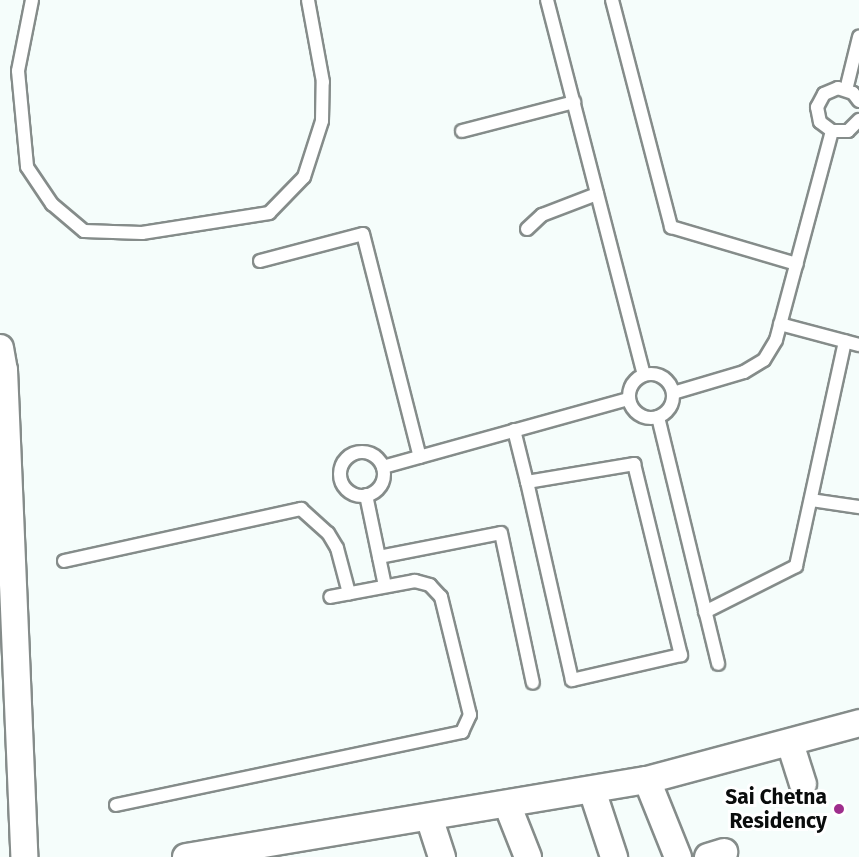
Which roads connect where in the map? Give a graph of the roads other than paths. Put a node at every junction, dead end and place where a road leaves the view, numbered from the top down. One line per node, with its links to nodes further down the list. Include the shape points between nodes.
1 (32, 0): 2 (lane, via 18,71 27,167 52,204 84,231 142,233 268,213 304,177 322,121 323,82)
2 (308, 0)
3 (547, 0): 8 (lane)
4 (612, 0): 15 (lane, via 671,227)
5 (859, 38): 6 (lane)
6 (846, 90): 7 (lane); 11 (lane, via 831,90 820,100 820,122)
7 (859, 101)
8 (574, 102): 10 (lane); 12 (lane)
9 (859, 120): 11 (lane, via 848,131)
10 (462, 131)
11 (832, 131): 15 (lane)
12 (597, 194): 13 (lane, via 542,215); 20 (lane)
13 (527, 229)
14 (260, 261): 25 (lane, via 363,234)
15 (796, 264): 16 (lane)
16 (780, 324): 17 (lane); 21 (lane, via 764,360 744,372)
17 (846, 341): 18 (lane); 29 (lane)
18 (859, 345)
19 (0, 348): 37 (street, via 4,370)
20 (644, 375): 21 (lane, via 659,376); 22 (lane, via 632,385)
21 (673, 393): 23 (lane, via 669,408)
22 (629, 399): 23 (lane, via 642,417); 24 (lane)
23 (658, 417): 36 (lane)
24 (514, 430): 25 (lane); 27 (lane)
25 (420, 457): 26 (lane)
26 (383, 467): 28 (lane, via 383,482); 28 (lane, via 367,452 346,459 342,481 351,492)
27 (527, 482): 27 (lane, via 572,680 681,655 634,464)
28 (366, 495): 31 (lane)
29 (811, 500): 30 (lane); 36 (lane, via 796,566)
30 (859, 507)
31 (379, 557): 33 (lane); 39 (lane, via 501,533)
32 (64, 561): 34 (lane, via 301,508 328,533 337,549)
33 (385, 586): 34 (lane); 46 (lane, via 416,581 430,585 441,597 470,715 462,732)
34 (349, 593): 35 (lane)
35 (330, 597)
36 (705, 612): 38 (lane)
37 (7, 622): 48 (street)
38 (718, 664)
39 (533, 683)
40 (859, 723): 41 (street)
41 (790, 743): 42 (street); 43 (street)
42 (647, 780): 44 (street); 53 (street)
43 (803, 784)
44 (592, 790): 45 (street); 52 (street)
45 (507, 804): 47 (street); 51 (street)
46 (116, 805)
47 (429, 817): 49 (street); 50 (street)
48 (24, 857)
49 (186, 857)
50 (442, 857)
51 (528, 857)
52 (614, 857)
53 (678, 857)

